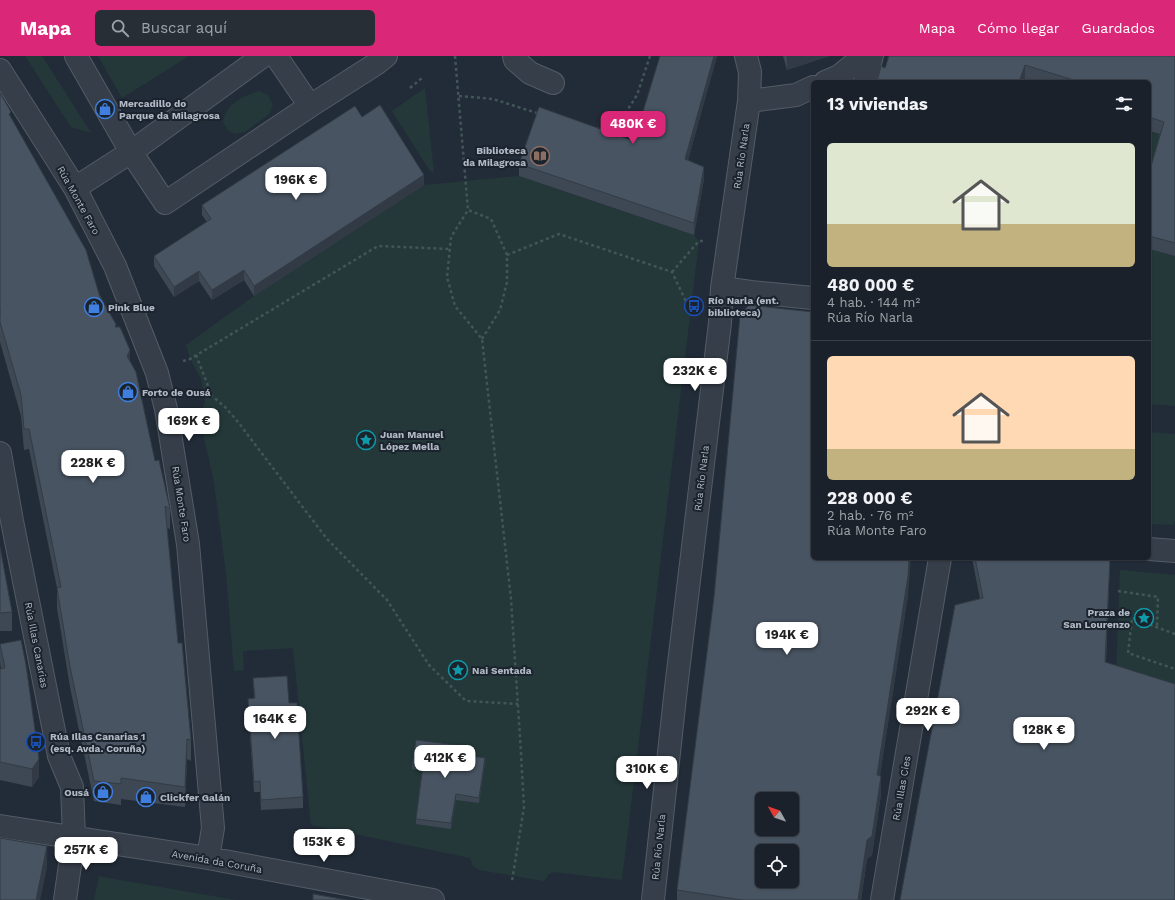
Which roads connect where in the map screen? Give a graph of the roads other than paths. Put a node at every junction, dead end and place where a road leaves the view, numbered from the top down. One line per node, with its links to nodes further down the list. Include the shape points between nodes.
1 (76, 56): 16 (street)
2 (263, 56): 16 (street)
3 (276, 56): 15 (street)
4 (386, 56): 15 (street)
5 (514, 56): 12 (street, via 514,60 530,74)
6 (746, 56): 14 (street, Rúa Río Narla, via 750,72)
7 (864, 56): 10 (street, via 839,76)
8 (872, 56): 11 (street)
9 (0, 70): 17 (street, Rúa Monte Faro)
10 (830, 80)
11 (866, 80)
12 (553, 83)
13 (807, 95): 14 (street)
14 (749, 101): 18 (street, Rúa Río Narla)
15 (310, 106): 16 (street, via 165,203)
16 (131, 152): 17 (street)
17 (74, 188): 26 (street, Rúa Monte Faro, via 115,266 157,373 166,409 188,544 213,828)
18 (722, 288): 19 (street); 29 (street, Rúa Río Narla)
19 (811, 298)
20 (0, 453): 25 (street, Rúa Illas Canarias, via 60,756 72,788)
21 (1151, 549): 22 (street)
22 (1175, 551)
23 (940, 560): 30 (street, Rúa Illas Cíes)
24 (0, 826): 25 (street, Avenida da Coruña)
25 (74, 837): 26 (street, Avenida da Coruña); 27 (street, Rúa Illas Canarias)
26 (208, 858): 28 (street, Avenida da Coruña)
27 (65, 900)
28 (433, 900)
29 (653, 900)
30 (882, 900)

